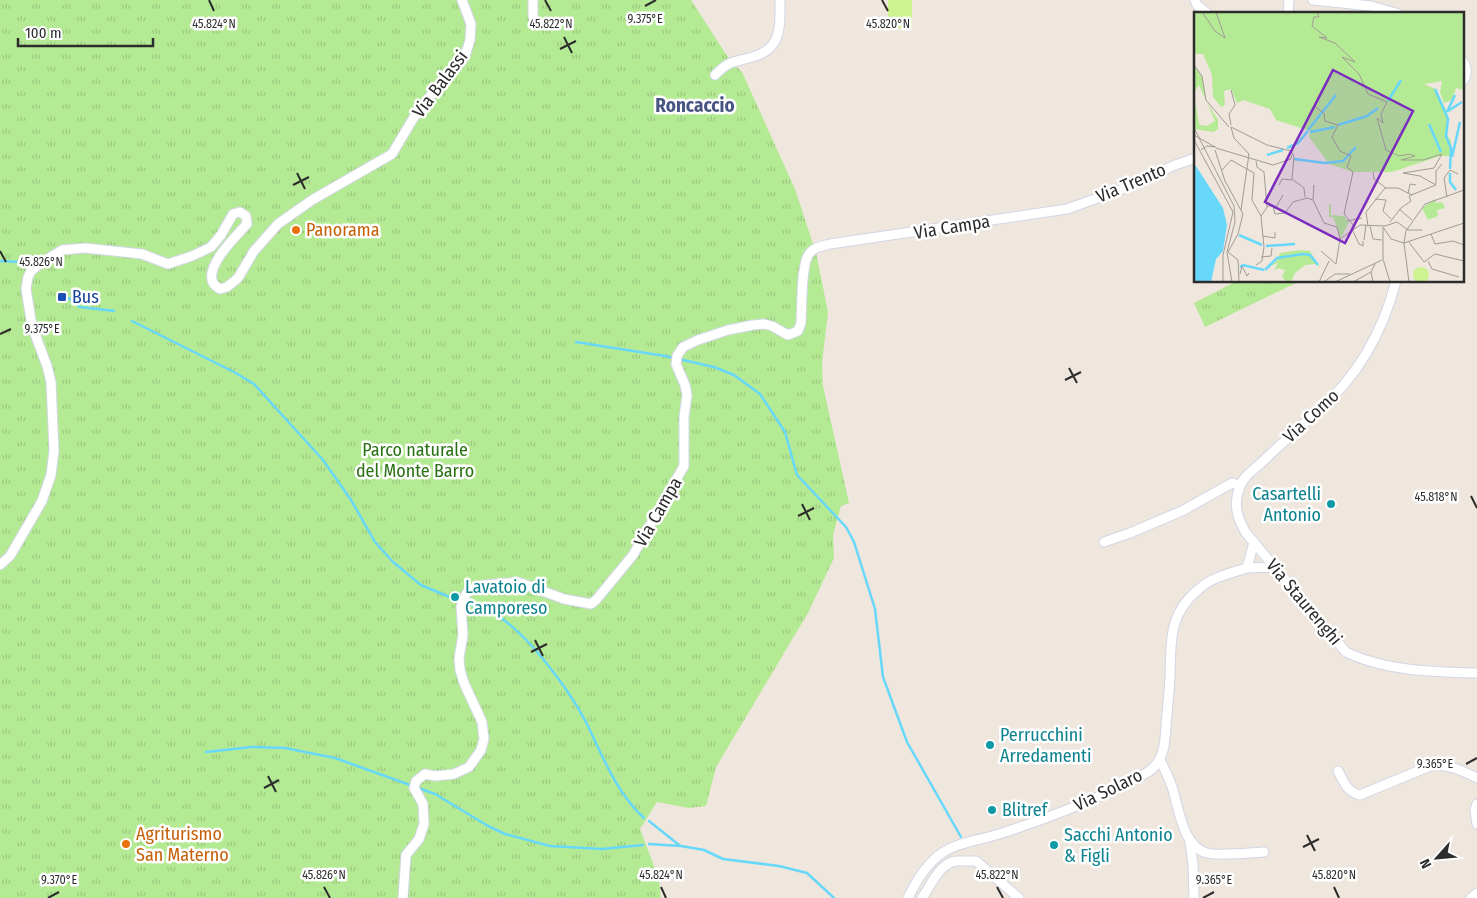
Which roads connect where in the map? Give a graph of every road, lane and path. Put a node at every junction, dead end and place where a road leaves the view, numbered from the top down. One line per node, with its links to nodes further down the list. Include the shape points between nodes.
1 (462, 0): 19 (street, Via Balassi, via 471,24 465,56 414,117 392,154 312,200 278,224 254,251 238,278 227,287 220,289 214,285 212,273 226,248 248,224 246,216 240,212 233,214 211,247 168,264 142,254 85,248 62,250 31,271 26,289 32,326 51,382 54,451 42,501 10,556)
2 (533, 0): 8 (street)
3 (780, 0): 11 (street, via 778,37 772,47 761,54 731,62)
4 (1194, 0): 6 (street)
5 (1319, 0): 7 (street, via 1371,6)
6 (1206, 12)
7 (1392, 12)
8 (532, 16)
9 (1464, 64): 12 (street, via 1467,68)
10 (1477, 70): 12 (street)
11 (715, 75)
12 (1465, 76)
13 (1194, 159): 14 (street, Via Trento)
14 (1067, 209): 31 (street, Via Campa, via 814,249 808,254 804,271 798,331 788,335 764,324 741,327 683,347 676,364 687,396 682,473 633,555 596,600 591,604 564,599 518,582 484,585 469,590 463,599 460,670 482,722 484,739 481,750 469,767 454,774 425,774 415,784 423,804 424,824 419,839 406,855)
15 (1396, 282): 16 (street, Via Como, via 1363,361 1338,392)
16 (1240, 485): 17 (street, via 1232,483 1184,510); 18 (street, via 1236,502 1238,520)
17 (1104, 542)
18 (1254, 542): 20 (street, Via Staurenghi); 21 (street)
19 (0, 565)
20 (1276, 567): 21 (street, Via Solaro); 22 (street, Via Staurenghi, via 1346,652 1363,660 1404,668)
21 (1247, 568): 23 (street, Via Solaro, via 1217,578 1200,588 1176,618 1169,648 1165,745)
22 (1477, 673)
23 (1160, 760): 28 (street, via 1172,784); 32 (street, Via Solaro, via 1140,777 1097,798 942,853 926,867)
24 (1338, 771): 25 (street, via 1347,788 1360,795 1437,764)
25 (1477, 778)
26 (1477, 804): 27 (street)
27 (1477, 824)
28 (1189, 839): 29 (street, via 1197,849 1208,854); 35 (street)
29 (1264, 852)
30 (1477, 893): 36 (street)
31 (403, 898)
32 (908, 898)
33 (922, 898): 34 (street, via 937,873 953,862 976,861)
34 (1019, 898)
35 (1194, 898)
36 (1471, 898)

